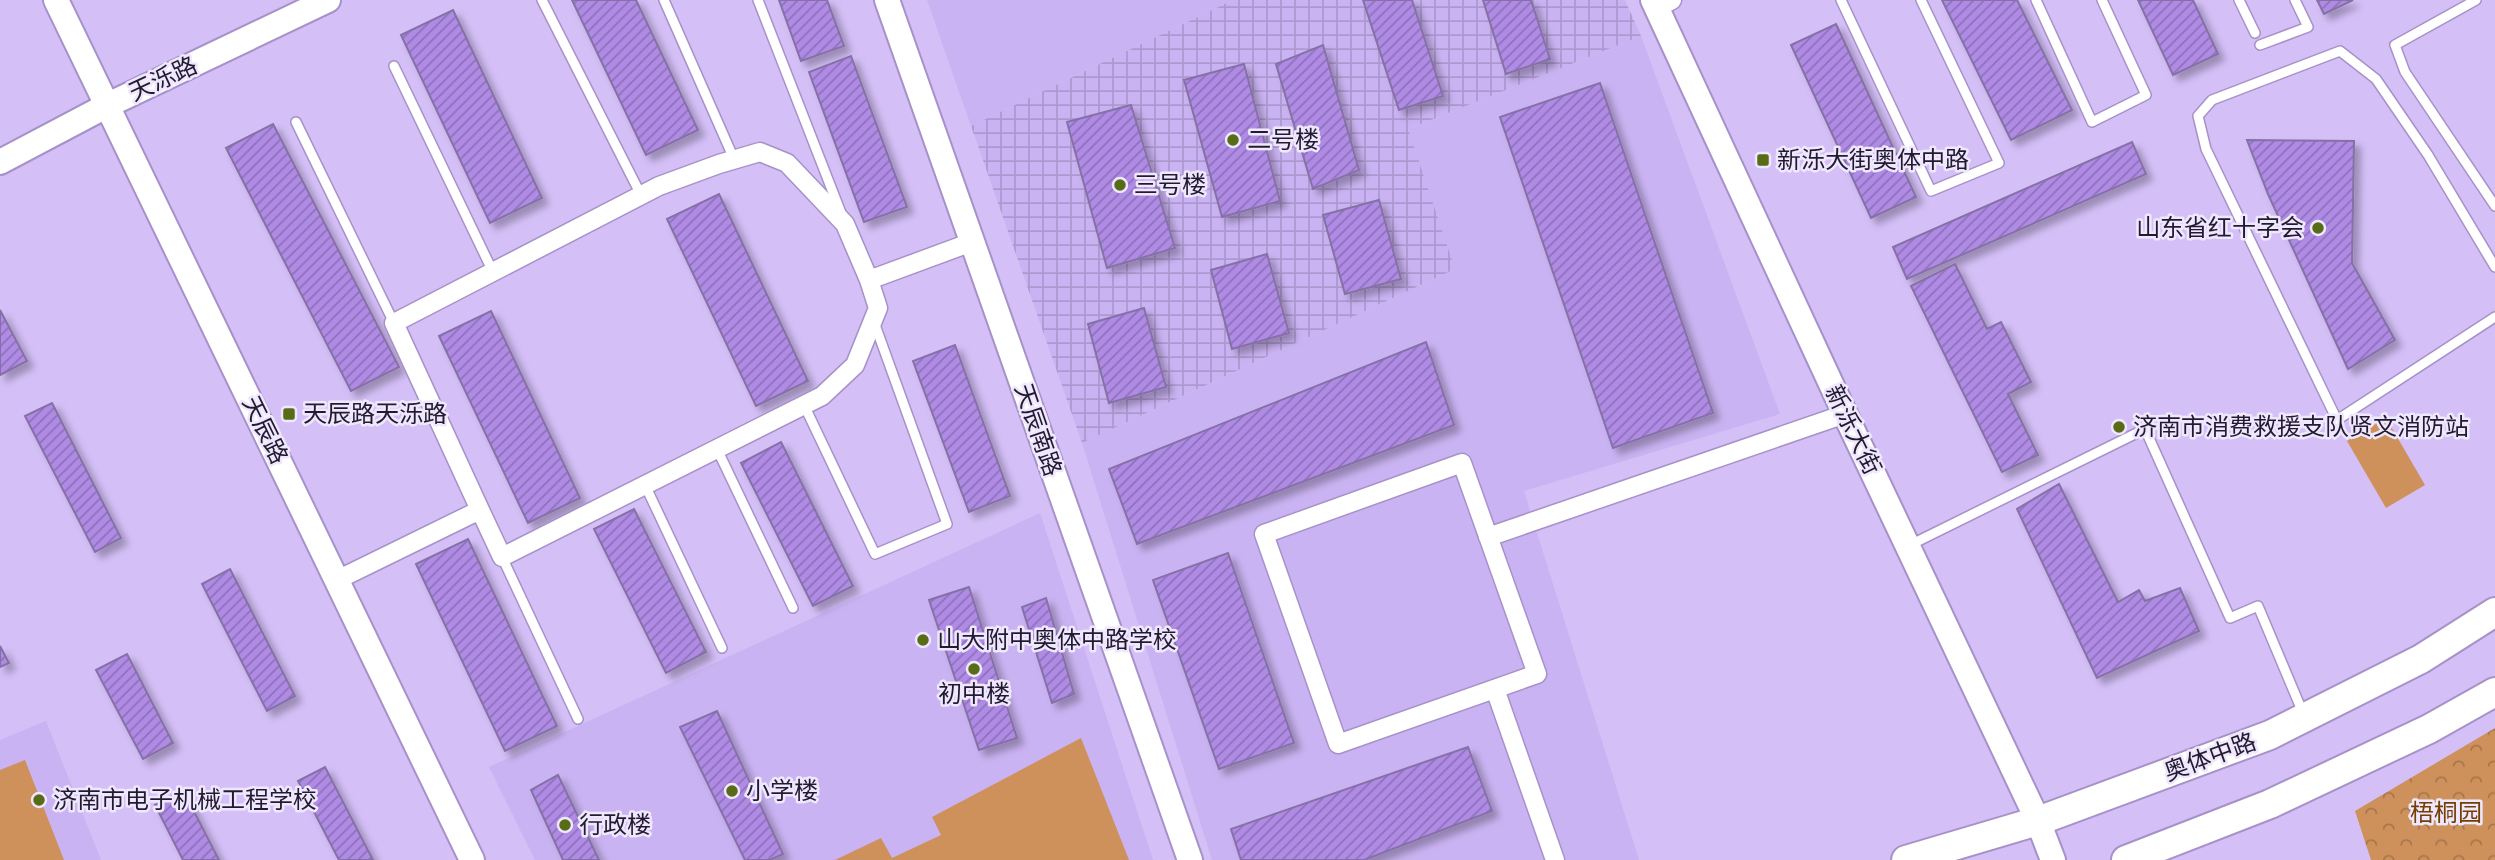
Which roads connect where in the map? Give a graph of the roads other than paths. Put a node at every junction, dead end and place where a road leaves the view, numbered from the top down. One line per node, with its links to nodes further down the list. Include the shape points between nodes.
1 (56, 0): 18 (street, 天辰路)
2 (328, 0): 18 (street, 天泺路)
3 (542, 0): 22 (lane)
4 (664, 0): 20 (lane)
5 (758, 0): 24 (lane)
6 (887, 0): 25 (street, 天辰南路)
7 (1841, 0): 8 (lane, via 1931,191 1999,163)
8 (1921, 0)
9 (2036, 0): 10 (lane, via 2092,122 2146,95)
10 (2102, 0)
11 (2239, 0): 15 (lane)
12 (2295, 0): 16 (lane, via 2308,27)
13 (2476, 0): 23 (lane, via 2395,45 2405,72)
14 (1661, 3): 33 (street, 新泺大街)
15 (2255, 33)
16 (2260, 45)
17 (394, 66): 27 (lane)
18 (108, 104): 21 (street, 天泺路); 40 (street, 天辰路)
19 (296, 122): 31 (lane)
20 (734, 159): 22 (street); 24 (street, via 760,152 787,163)
21 (0, 162)
22 (641, 195): 27 (street)
23 (2495, 206)
24 (845, 224): 28 (street)
25 (972, 242): 28 (street); 50 (street, 天辰南路)
26 (2495, 267): 29 (lane, via 2376,79 2340,51 2212,100 2198,116 2206,149 2337,420)
27 (493, 272): 31 (street)
28 (869, 280): 30 (street, via 878,308)
29 (2495, 317)
30 (873, 320): 32 (street, via 855,365); 32 (lane, via 947,524 875,554)
31 (394, 323): 36 (street)
32 (804, 405): 34 (street)
33 (1845, 414): 37 (street); 38 (street, 新泺大街)
34 (716, 449): 35 (street); 41 (lane)
35 (645, 485): 39 (street); 43 (lane)
36 (480, 510): 39 (street); 40 (street)
37 (1488, 537): 44 (street, via 1537,674); 44 (street, via 1462,463 1264,534 1338,744)
38 (1909, 546): 46 (lane, via 2145,429 2230,618 2258,606); 48 (street, 新泺大街)
39 (502, 557): 47 (lane)
40 (337, 580): 49 (street, 天辰路)
41 (793, 608)
42 (2495, 612): 46 (main road, 奥体中路, via 2421,659)
43 (722, 648)
44 (1495, 689): 51 (street)
45 (2495, 692): 54 (main road, via 2429,729 2270,804)
46 (2305, 718): 48 (main road, 奥体中路)
47 (578, 719)
48 (2038, 821): 52 (main road, 奥体中路); 53 (street, 新泺大街)
49 (472, 860)
50 (1190, 860)
51 (1555, 860)
52 (1906, 860)
53 (2053, 860)
54 (2126, 860)

